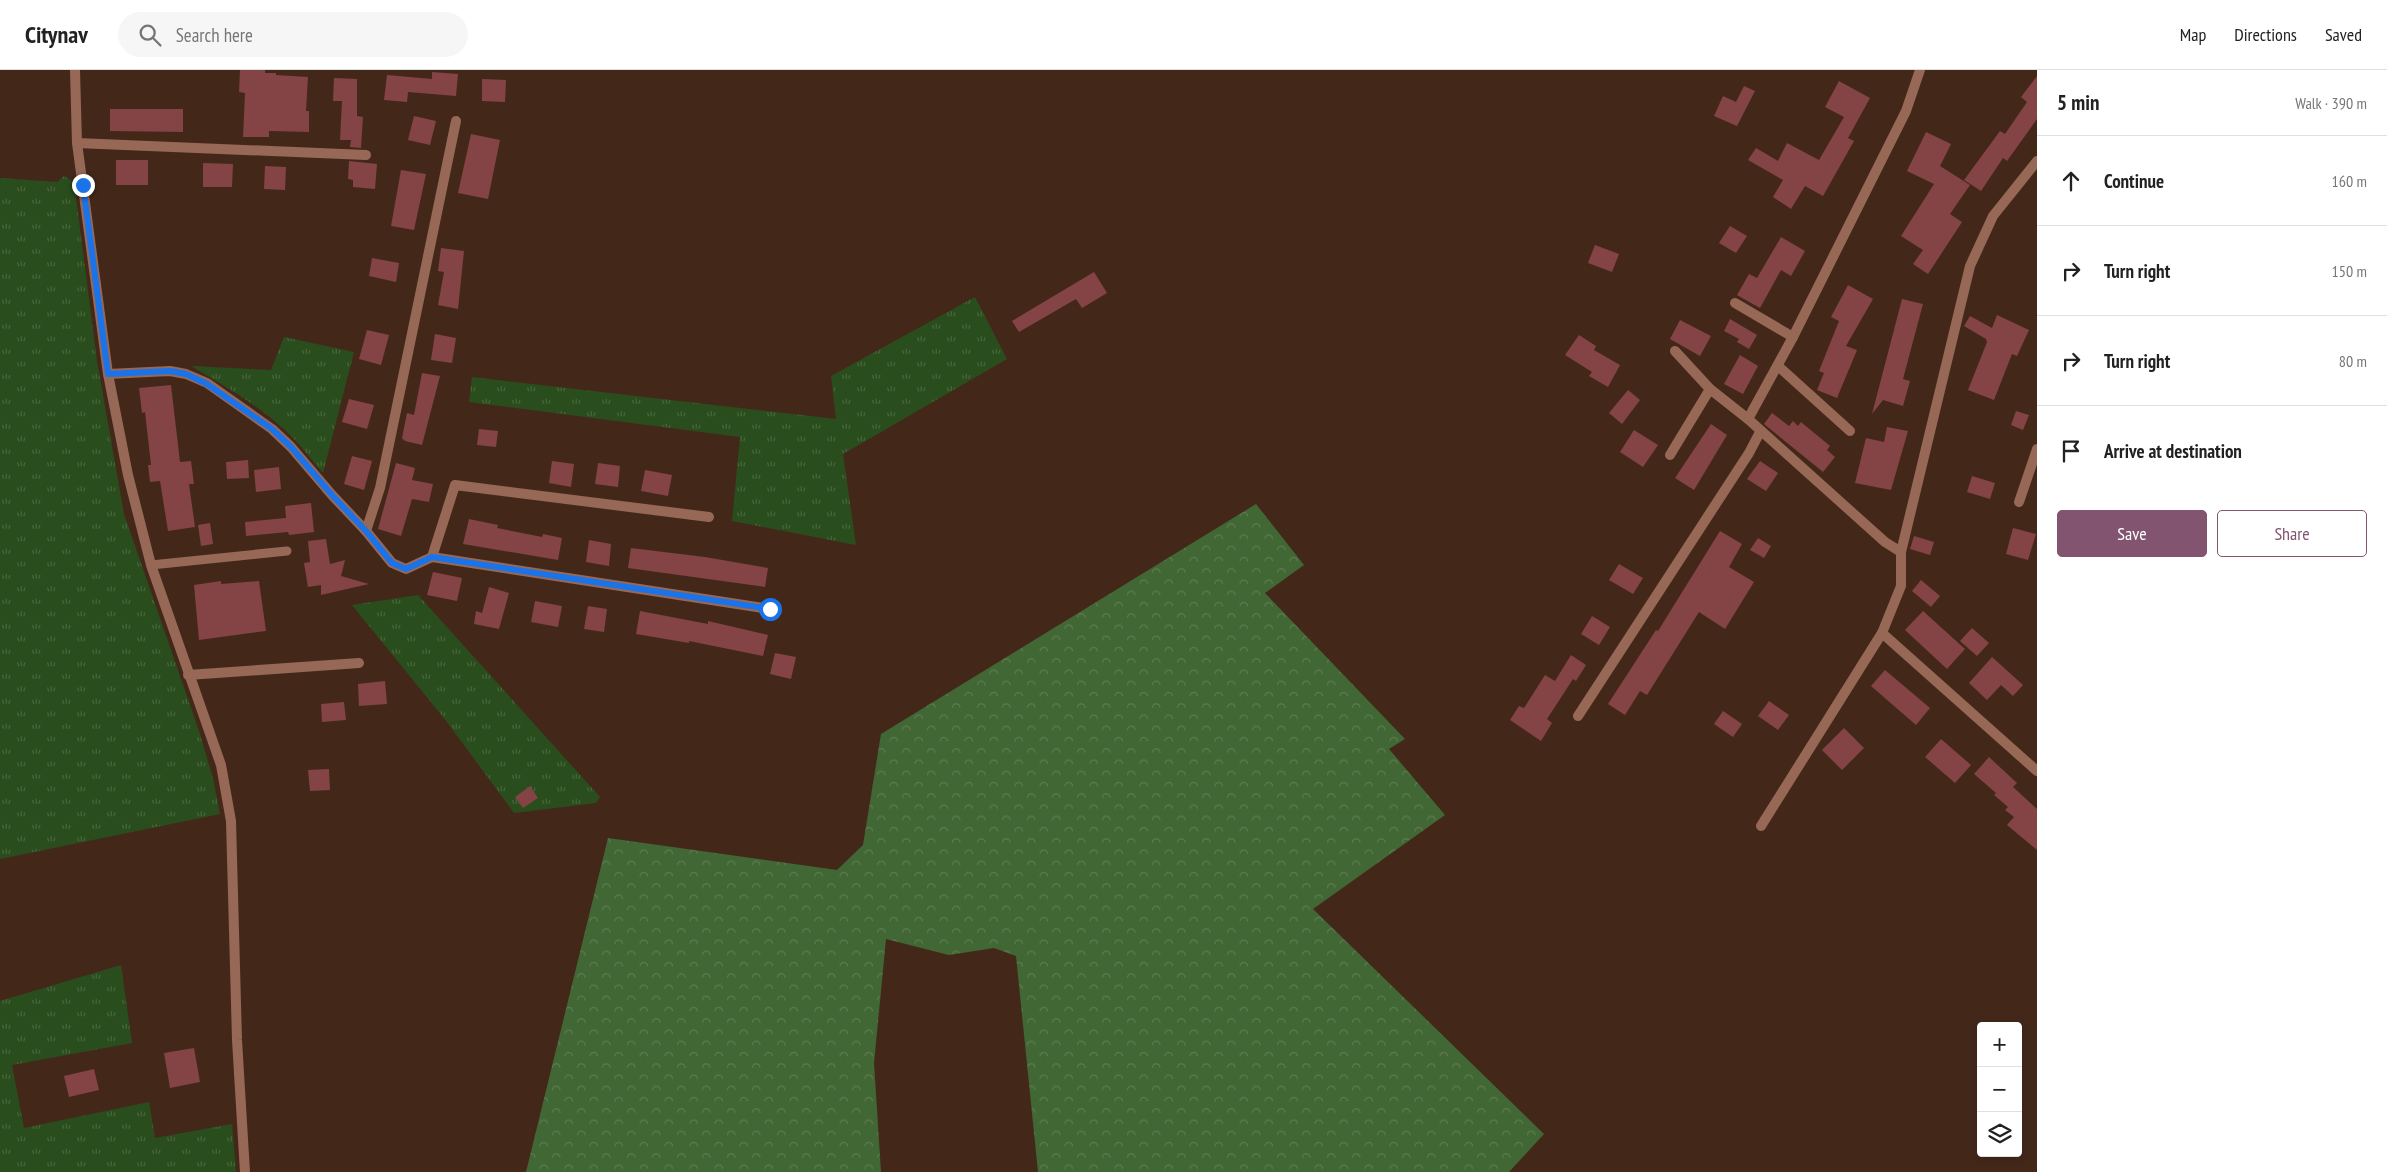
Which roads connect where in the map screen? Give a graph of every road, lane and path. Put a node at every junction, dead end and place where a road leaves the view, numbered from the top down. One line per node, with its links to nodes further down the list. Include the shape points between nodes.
1 (75, 70): 4 (street)
2 (1920, 70): 8 (street, via 1906,111)
3 (456, 121): 20 (street, via 380,488)
4 (77, 143): 5 (street); 11 (street)
5 (366, 155)
6 (2037, 161): 22 (street, via 1993,216 1970,266)
7 (1735, 303): 8 (street)
8 (1793, 337): 10 (street)
9 (1675, 350): 12 (street)
10 (1778, 366): 13 (street); 14 (street)
11 (108, 374): 20 (street, via 170,371 207,384 272,429); 24 (street, via 128,475)
12 (1710, 389): 13 (street); 17 (street)
13 (1748, 419): 15 (street)
14 (1850, 430)
15 (1760, 432): 22 (street, via 1884,542); 29 (street)
16 (2037, 449): 18 (street)
17 (1670, 455)
18 (2019, 502)
19 (709, 517): 23 (street, via 455,486)
20 (366, 531): 23 (street, via 392,563 406,569)
21 (287, 551): 24 (lane)
22 (1901, 552): 26 (street, via 1901,586)
23 (432, 557): 25 (street)
24 (152, 565): 28 (street)
25 (770, 609)
26 (1882, 633): 30 (street); 31 (street)
27 (359, 663): 28 (street)
28 (188, 675): 32 (street, via 221,766 231,821 237,1040)
29 (1578, 716)
30 (2037, 771)
31 (1761, 826)
32 (245, 1172)

